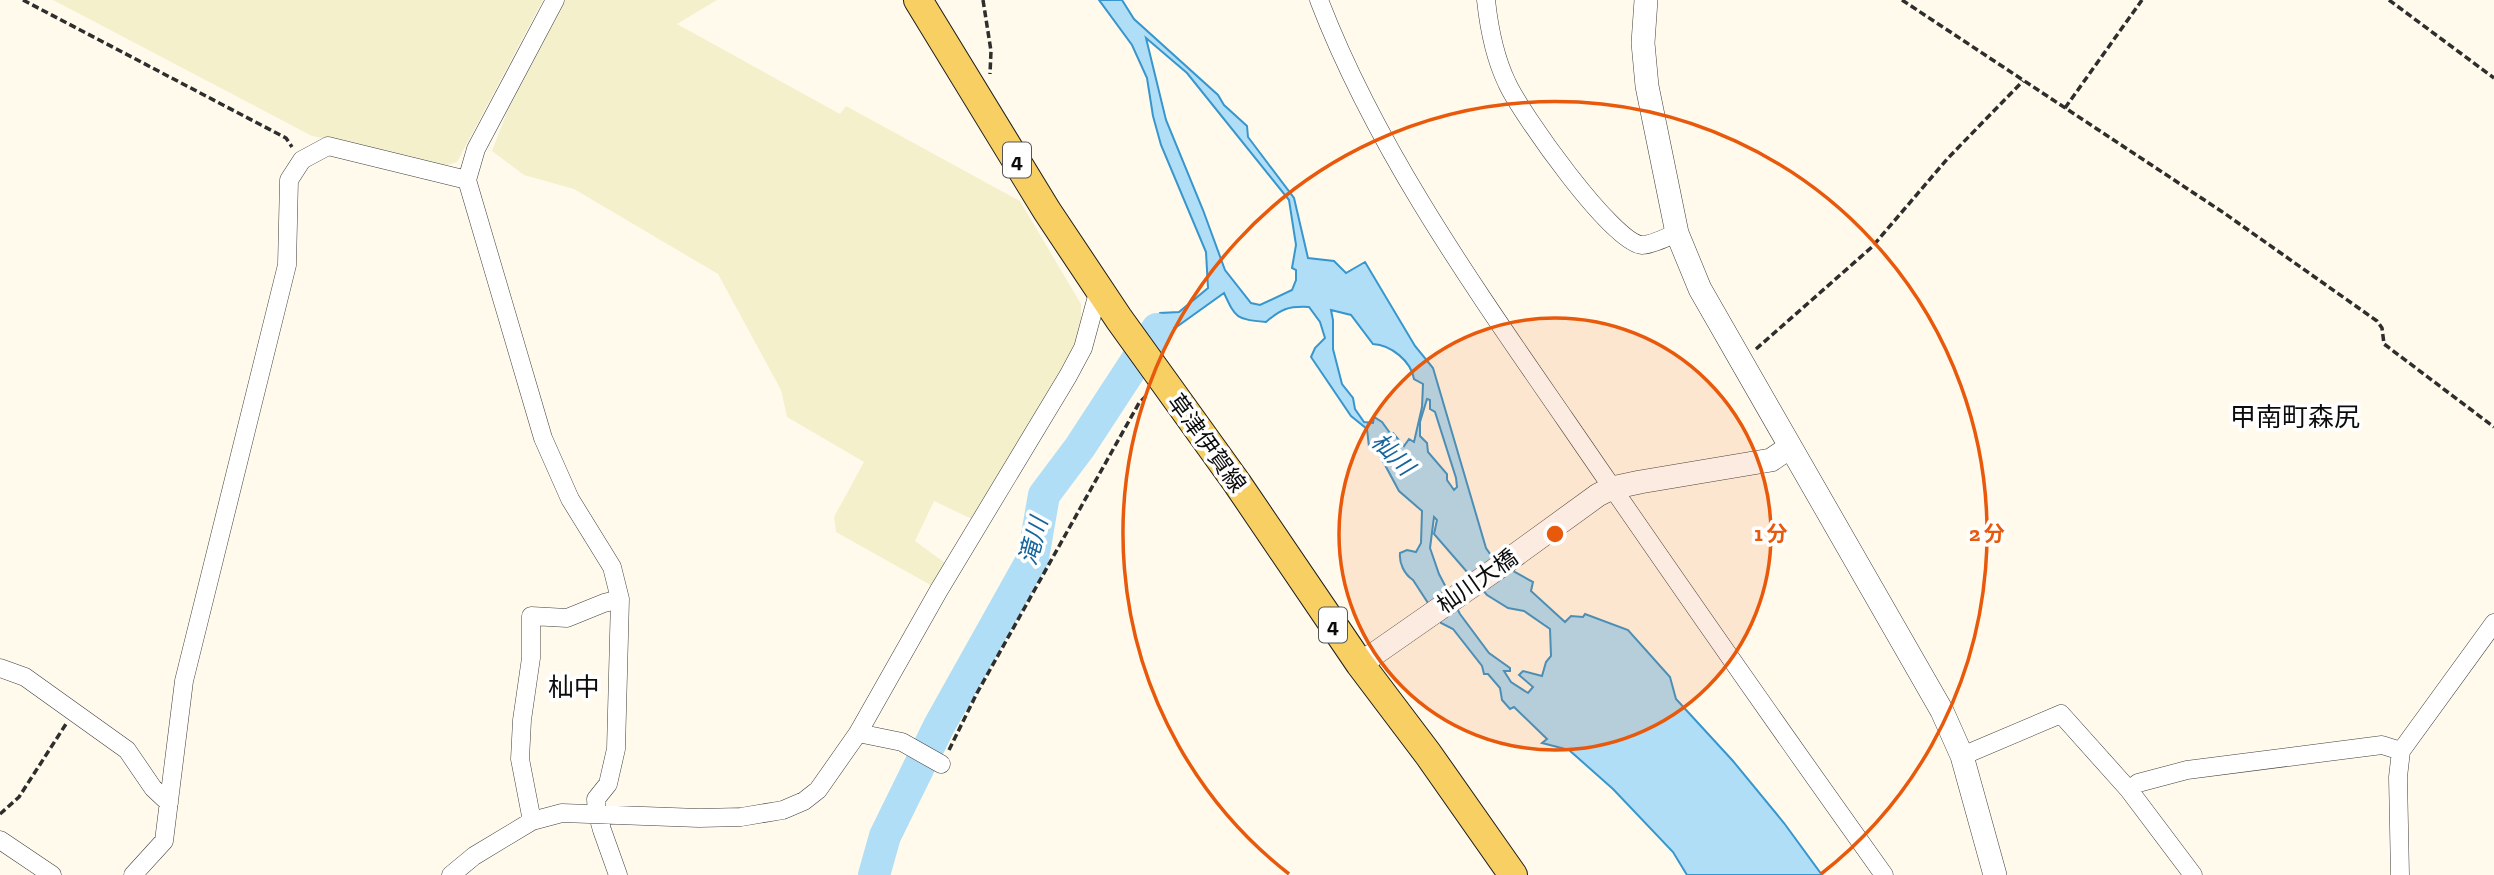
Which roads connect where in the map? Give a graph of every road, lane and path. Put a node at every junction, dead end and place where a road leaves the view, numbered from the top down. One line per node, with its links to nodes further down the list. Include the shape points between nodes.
1 (23, 0): 15 (path, via 286,138)
2 (555, 0): 16 (street, via 477,149)
3 (918, 0): 18 (main road, 草津伊賀線 / 4)
4 (983, 0): 12 (path)
5 (1319, 0): 23 (street, via 1395,158)
6 (1486, 0): 17 (street, via 1508,86 1548,148 1596,207 1630,241 1643,245)
7 (1646, 0): 17 (street, via 1644,63)
8 (1902, 0): 13 (path)
9 (2143, 0): 14 (path)
10 (2389, 0): 11 (path)
11 (2494, 78)
12 (990, 79)
13 (2023, 81): 14 (path); 19 (path, via 1871,247)
14 (2065, 108): 21 (path, via 2377,321 2384,345)
15 (302, 160): 16 (street, via 328,146); 34 (street, via 289,180 287,265 184,681)
16 (467, 180): 24 (street, via 543,438 570,499 612,567)
17 (1677, 233): 19 (street, via 1700,289)
18 (1099, 289): 20 (main road, 草津伊賀線 / 4); 29 (street, via 1083,348 1068,376)
19 (1741, 362): 22 (street)
20 (1158, 376): 26 (main road, 草津伊賀線 / 4); 32 (path)
21 (2494, 427)
22 (1790, 447): 23 (street, via 1772,460); 31 (street, via 1942,711)
23 (1605, 491): 26 (street, 杣川大橋); 44 (street)
24 (620, 599): 35 (street, via 616,749 608,784 596,799); 37 (street, via 567,618 531,616 520,759)
25 (2494, 623): 30 (street)
26 (1360, 664): 43 (main road, 草津伊賀線 / 4)
27 (0, 668): 28 (street, via 25,677)
28 (75, 711): 34 (street, via 127,750); 36 (path, via 19,797)
29 (858, 733): 32 (street, via 902,742); 35 (street, via 818,790 783,810 699,818)
30 (2401, 751): 33 (street, via 2382,745 2187,770 2138,783); 47 (street)
31 (1962, 757): 33 (street, via 2061,714); 45 (street)
32 (937, 762)
33 (2129, 790): 46 (street)
34 (169, 803): 40 (street, via 164,841)
35 (597, 813): 37 (street, via 562,813); 42 (street)
36 (0, 814)
37 (532, 821): 41 (street)
38 (0, 840): 39 (street)
39 (52, 875)
40 (133, 875)
41 (451, 875)
42 (618, 875)
43 (1513, 875)
44 (1884, 875)
45 (1995, 875)
46 (2193, 875)
47 (2400, 875)

